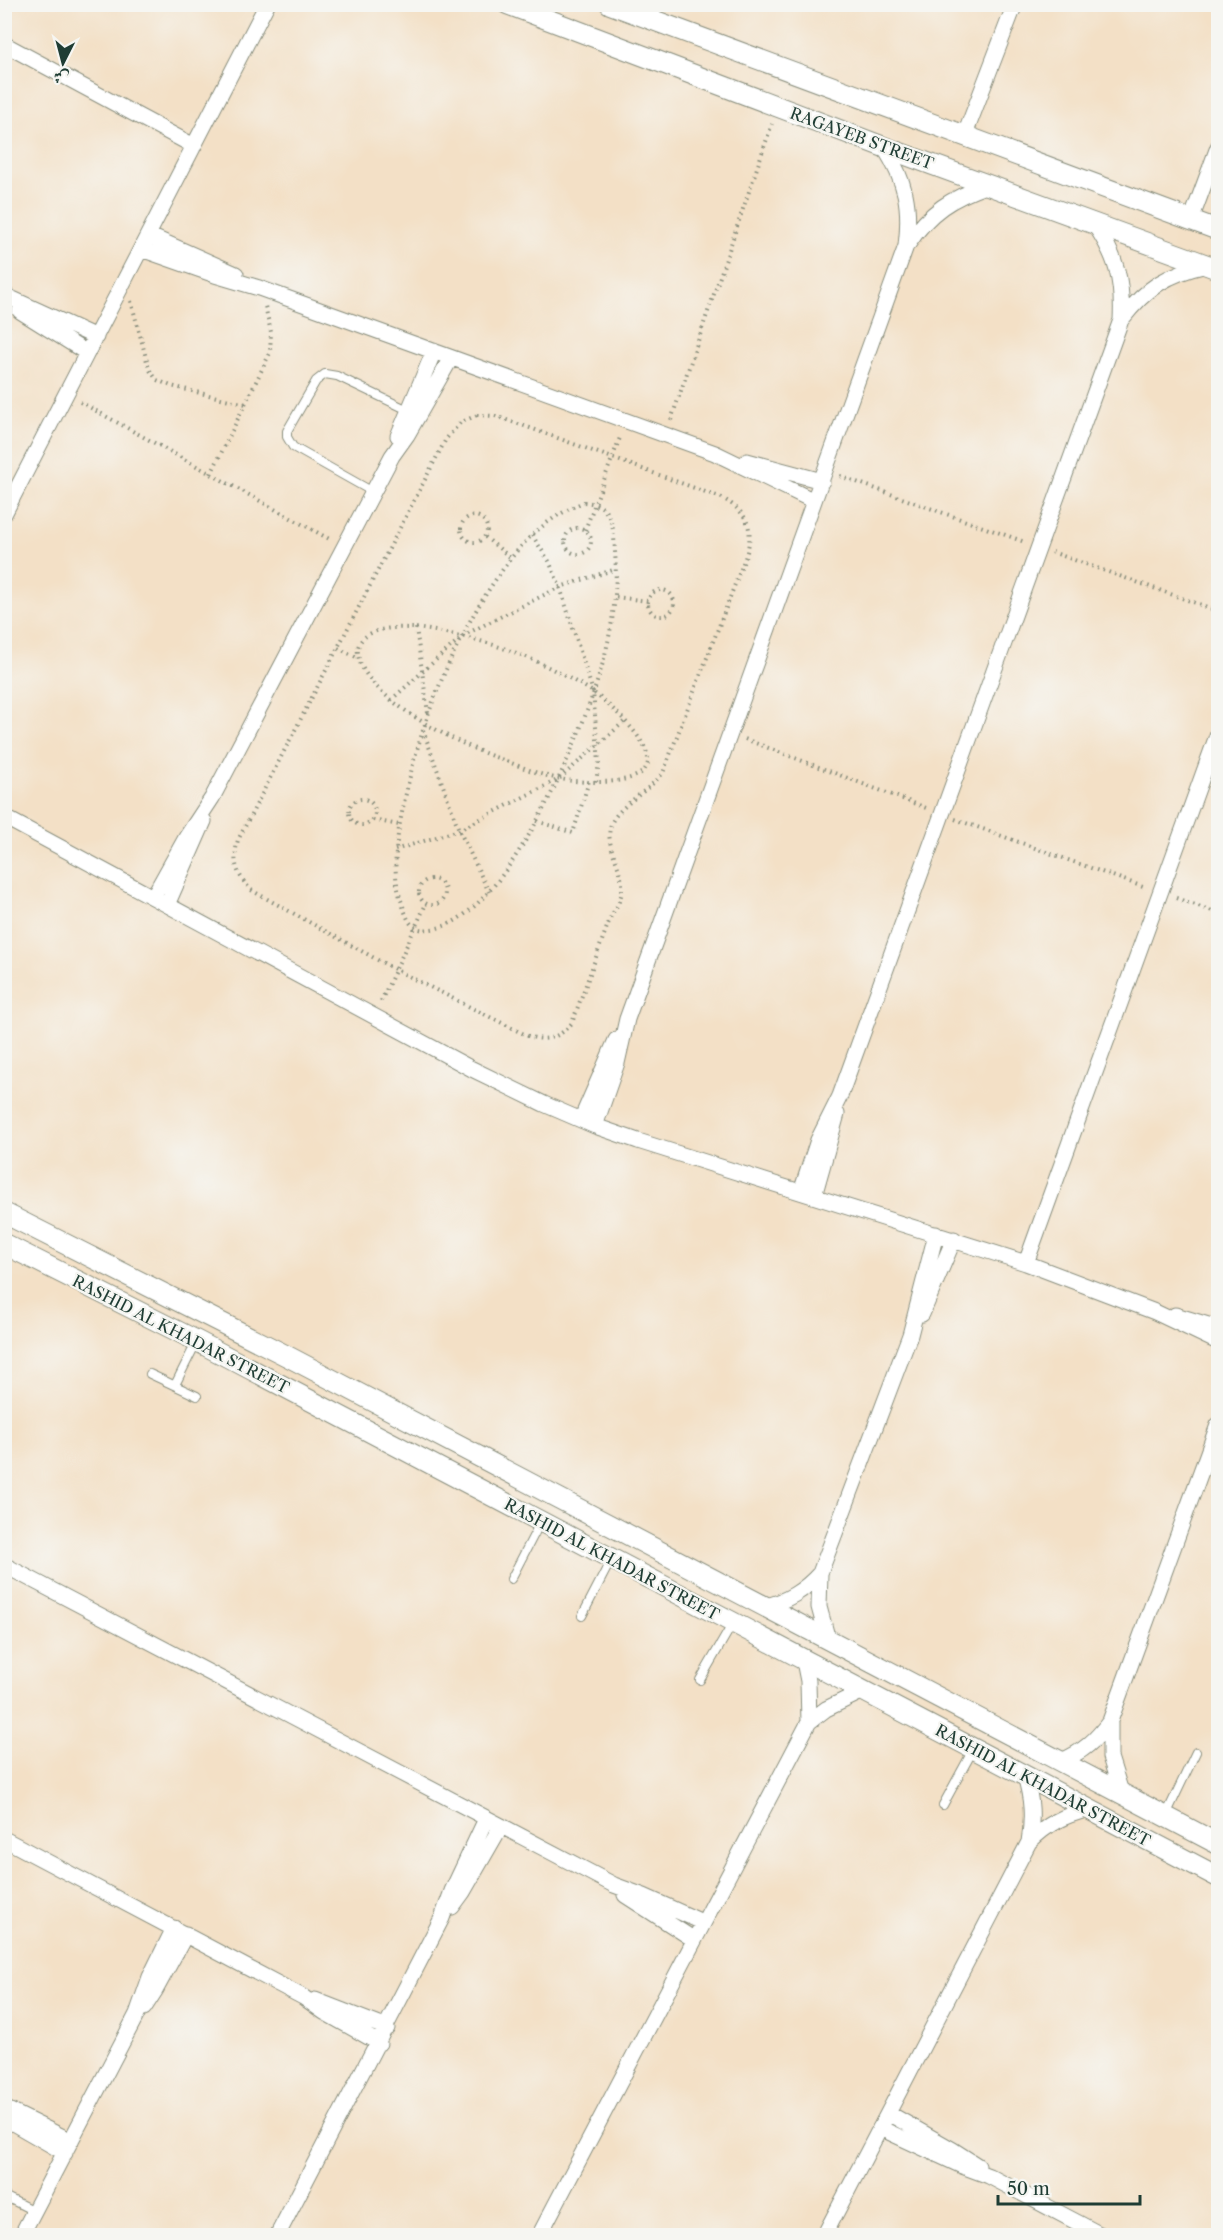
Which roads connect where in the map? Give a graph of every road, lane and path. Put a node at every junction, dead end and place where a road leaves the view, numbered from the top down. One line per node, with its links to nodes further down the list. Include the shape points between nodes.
1 (267, 4): 8 (street)
2 (507, 4): 6 (street, RAGAYEB STREET)
3 (610, 4): 7 (street)
4 (1015, 4): 7 (street)
5 (4, 44): 8 (street)
6 (777, 106): 9 (street, RAGAYEB STREET); 31 (path)
7 (964, 137): 12 (street)
8 (194, 146): 15 (street)
9 (885, 147): 11 (street, RAGAYEB STREET); 16 (street, via 906,195)
10 (1218, 147): 12 (street)
11 (988, 185): 13 (street, RAGAYEB STREET); 16 (street, via 939,207)
12 (1191, 220): 14 (street)
13 (1095, 225): 17 (street, RAGAYEB STREET); 22 (street, via 1118,270)
14 (1218, 230)
15 (144, 242): 18 (street, via 215,275); 19 (street)
16 (906, 246): 36 (street)
17 (1213, 267): 22 (street, via 1182,271 1158,282)
18 (260, 289): 24 (street); 28 (path, via 272,343)
19 (120, 290): 23 (street); 28 (path, via 132,302 149,369 157,380)
20 (4, 295): 23 (street)
21 (4, 301): 25 (street)
22 (1122, 320): 68 (street)
23 (96, 337): 25 (street)
24 (434, 351): 26 (street); 29 (street)
25 (87, 353): 27 (street)
26 (451, 358): 30 (street); 33 (street)
27 (66, 395): 35 (path); 40 (street)
28 (246, 404): 35 (path)
29 (408, 410): 33 (street); 37 (lane, via 325,374 316,381 287,431 293,447)
30 (626, 421): 31 (street); 34 (path)
31 (666, 435): 32 (street)
32 (715, 453): 36 (street); 38 (street)
33 (392, 456): 37 (street)
34 (612, 458): 39 (path); 52 (path, via 495,416 477,415 460,423 446,439); 82 (path, via 735,505 745,516 750,544 663,773 618,812 611,823 609,835 622,892 572,1023 564,1033 540,1040)
35 (211, 474): 44 (path)
36 (822, 481): 38 (street)
37 (373, 492): 44 (street)
38 (814, 501): 62 (street)
39 (596, 503): 41 (path); 42 (path, via 584,501 562,511); 46 (path, via 613,525)
40 (4, 514)
41 (585, 530): 41 (path, via 568,532 565,543 572,553 583,554 591,545 592,539)
42 (532, 535): 45 (path); 47 (path)
43 (485, 537): 43 (path, via 488,531 484,519 478,516 462,524 463,537 474,543); 45 (path)
44 (344, 547): 67 (street)
45 (511, 558): 51 (path)
46 (616, 569): 47 (path); 48 (path)
47 (560, 587): 51 (path); 55 (path)
48 (616, 597): 49 (path); 55 (path, via 609,640)
49 (648, 601): 49 (path, via 652,612 662,616 675,605 666,590 654,591)
50 (417, 628): 51 (path); 53 (path, via 381,630 363,638 357,647); 54 (path)
51 (464, 635): 54 (path); 55 (path, via 508,649); 57 (path)
52 (338, 648): 53 (path); 82 (path, via 238,840 235,867 251,890)
53 (358, 658): 56 (path, via 369,679)
54 (422, 672): 56 (path); 57 (path)
55 (593, 692): 58 (path); 63 (path); 64 (path)
56 (391, 700): 59 (path)
57 (428, 714): 59 (path)
58 (625, 721): 63 (path); 66 (path, via 646,748 649,761 644,771 631,779)
59 (425, 723): 60 (path); 64 (path, via 485,754)
60 (423, 729): 72 (path); 73 (path)
61 (1218, 733): 76 (street)
62 (730, 734): 68 (path); 84 (street)
63 (598, 747): 64 (path); 66 (path)
64 (559, 779): 65 (path); 71 (path); 73 (path)
65 (590, 781): 66 (path); 71 (path, via 573,834)
66 (596, 782)
67 (212, 798): 77 (street); 79 (street)
68 (942, 814): 76 (path); 87 (street, via 840,1096 832,1138)
69 (4, 817): 77 (street)
70 (373, 820): 70 (path, via 375,808 371,802 353,802 348,813 350,820 362,826); 72 (path)
71 (537, 821): 75 (path)
72 (399, 825): 74 (path)
73 (459, 830): 74 (path); 75 (path)
74 (395, 850): 81 (path, via 400,899 409,923)
75 (489, 892): 81 (path, via 444,926)
76 (1160, 893): 80 (path); 92 (street)
77 (153, 897): 79 (street)
78 (426, 904): 78 (path, via 443,900 442,882 429,879 420,886 419,893); 81 (path)
79 (167, 905): 83 (street)
80 (1218, 913)
81 (416, 928): 82 (path)
82 (396, 970): 83 (path)
83 (374, 1016): 85 (street)
84 (627, 1019): 85 (street); 86 (street, via 617,1063)
85 (580, 1120): 86 (street)
86 (595, 1126): 87 (street)
87 (807, 1194): 89 (street)
88 (4, 1213): 107 (street, RASHID AL KHADAR STREET, via 290,1357)
89 (936, 1234): 90 (street); 95 (street)
90 (954, 1239): 92 (street); 95 (street)
91 (4, 1244): 96 (street, RASHID AL KHADAR STREET)
92 (1026, 1263): 93 (street)
93 (1155, 1312): 94 (street); 97 (street)
94 (1218, 1328)
95 (910, 1335): 105 (street)
96 (197, 1341): 99 (lane); 102 (street, RASHID AL KHADAR STREET)
97 (1218, 1342)
98 (150, 1374): 99 (lane)
99 (175, 1385): 100 (lane)
100 (197, 1396)
101 (1215, 1444): 114 (street)
102 (540, 1521): 103 (street, RASHID AL KHADAR STREET); 106 (lane)
103 (612, 1559): 108 (lane); 109 (street, RASHID AL KHADAR STREET)
104 (4, 1565): 124 (street)
105 (820, 1573): 107 (street, via 795,1596); 110 (street, via 819,1607)
106 (511, 1579)
107 (763, 1607): 110 (street, RASHID AL KHADAR STREET)
108 (582, 1616)
109 (733, 1623): 111 (street, RASHID AL KHADAR STREET); 112 (lane)
110 (828, 1640): 118 (street, RASHID AL KHADAR STREET)
111 (804, 1661): 113 (street, RASHID AL KHADAR STREET); 115 (street)
112 (700, 1680)
113 (863, 1691): 115 (street); 116 (street, RASHID AL KHADAR STREET)
114 (1110, 1721): 118 (street, via 1089,1746); 120 (street, via 1110,1757)
115 (809, 1722): 132 (street)
116 (974, 1749): 119 (street, RASHID AL KHADAR STREET); 121 (lane)
117 (1196, 1752): 123 (lane)
118 (1061, 1761): 120 (street, RASHID AL KHADAR STREET)
119 (1025, 1776): 122 (street, RASHID AL KHADAR STREET); 127 (street, via 1032,1797)
120 (1121, 1792): 123 (street, RASHID AL KHADAR STREET)
121 (943, 1805)
122 (1090, 1809): 127 (street, via 1056,1820); 129 (street, RASHID AL KHADAR STREET)
123 (1165, 1816): 128 (street, RASHID AL KHADAR STREET)
124 (486, 1819): 125 (street); 131 (street)
125 (501, 1826): 130 (street); 131 (street, via 463,1892)
126 (4, 1839): 133 (street)
127 (1029, 1842): 139 (street)
128 (1218, 1844)
129 (1218, 1877)
130 (614, 1886): 132 (street); 134 (street)
131 (442, 1918): 136 (street)
132 (702, 1922): 134 (street)
133 (180, 1931): 135 (street); 142 (street, via 155,1991 137,2014)
134 (693, 1939): 148 (street)
135 (303, 1997): 136 (street); 137 (street)
136 (387, 2028): 137 (street)
137 (379, 2043): 147 (street)
138 (4, 2108): 142 (street)
139 (888, 2113): 141 (street); 143 (street, via 963,2155)
140 (4, 2118): 142 (street)
141 (880, 2128): 143 (street); 149 (street)
142 (68, 2147): 145 (street)
143 (989, 2176): 150 (street)
144 (4, 2196): 145 (lane)
145 (34, 2211): 146 (street)
146 (21, 2235)
147 (278, 2235)
148 (539, 2235)
149 (824, 2235)
150 (1103, 2235)

